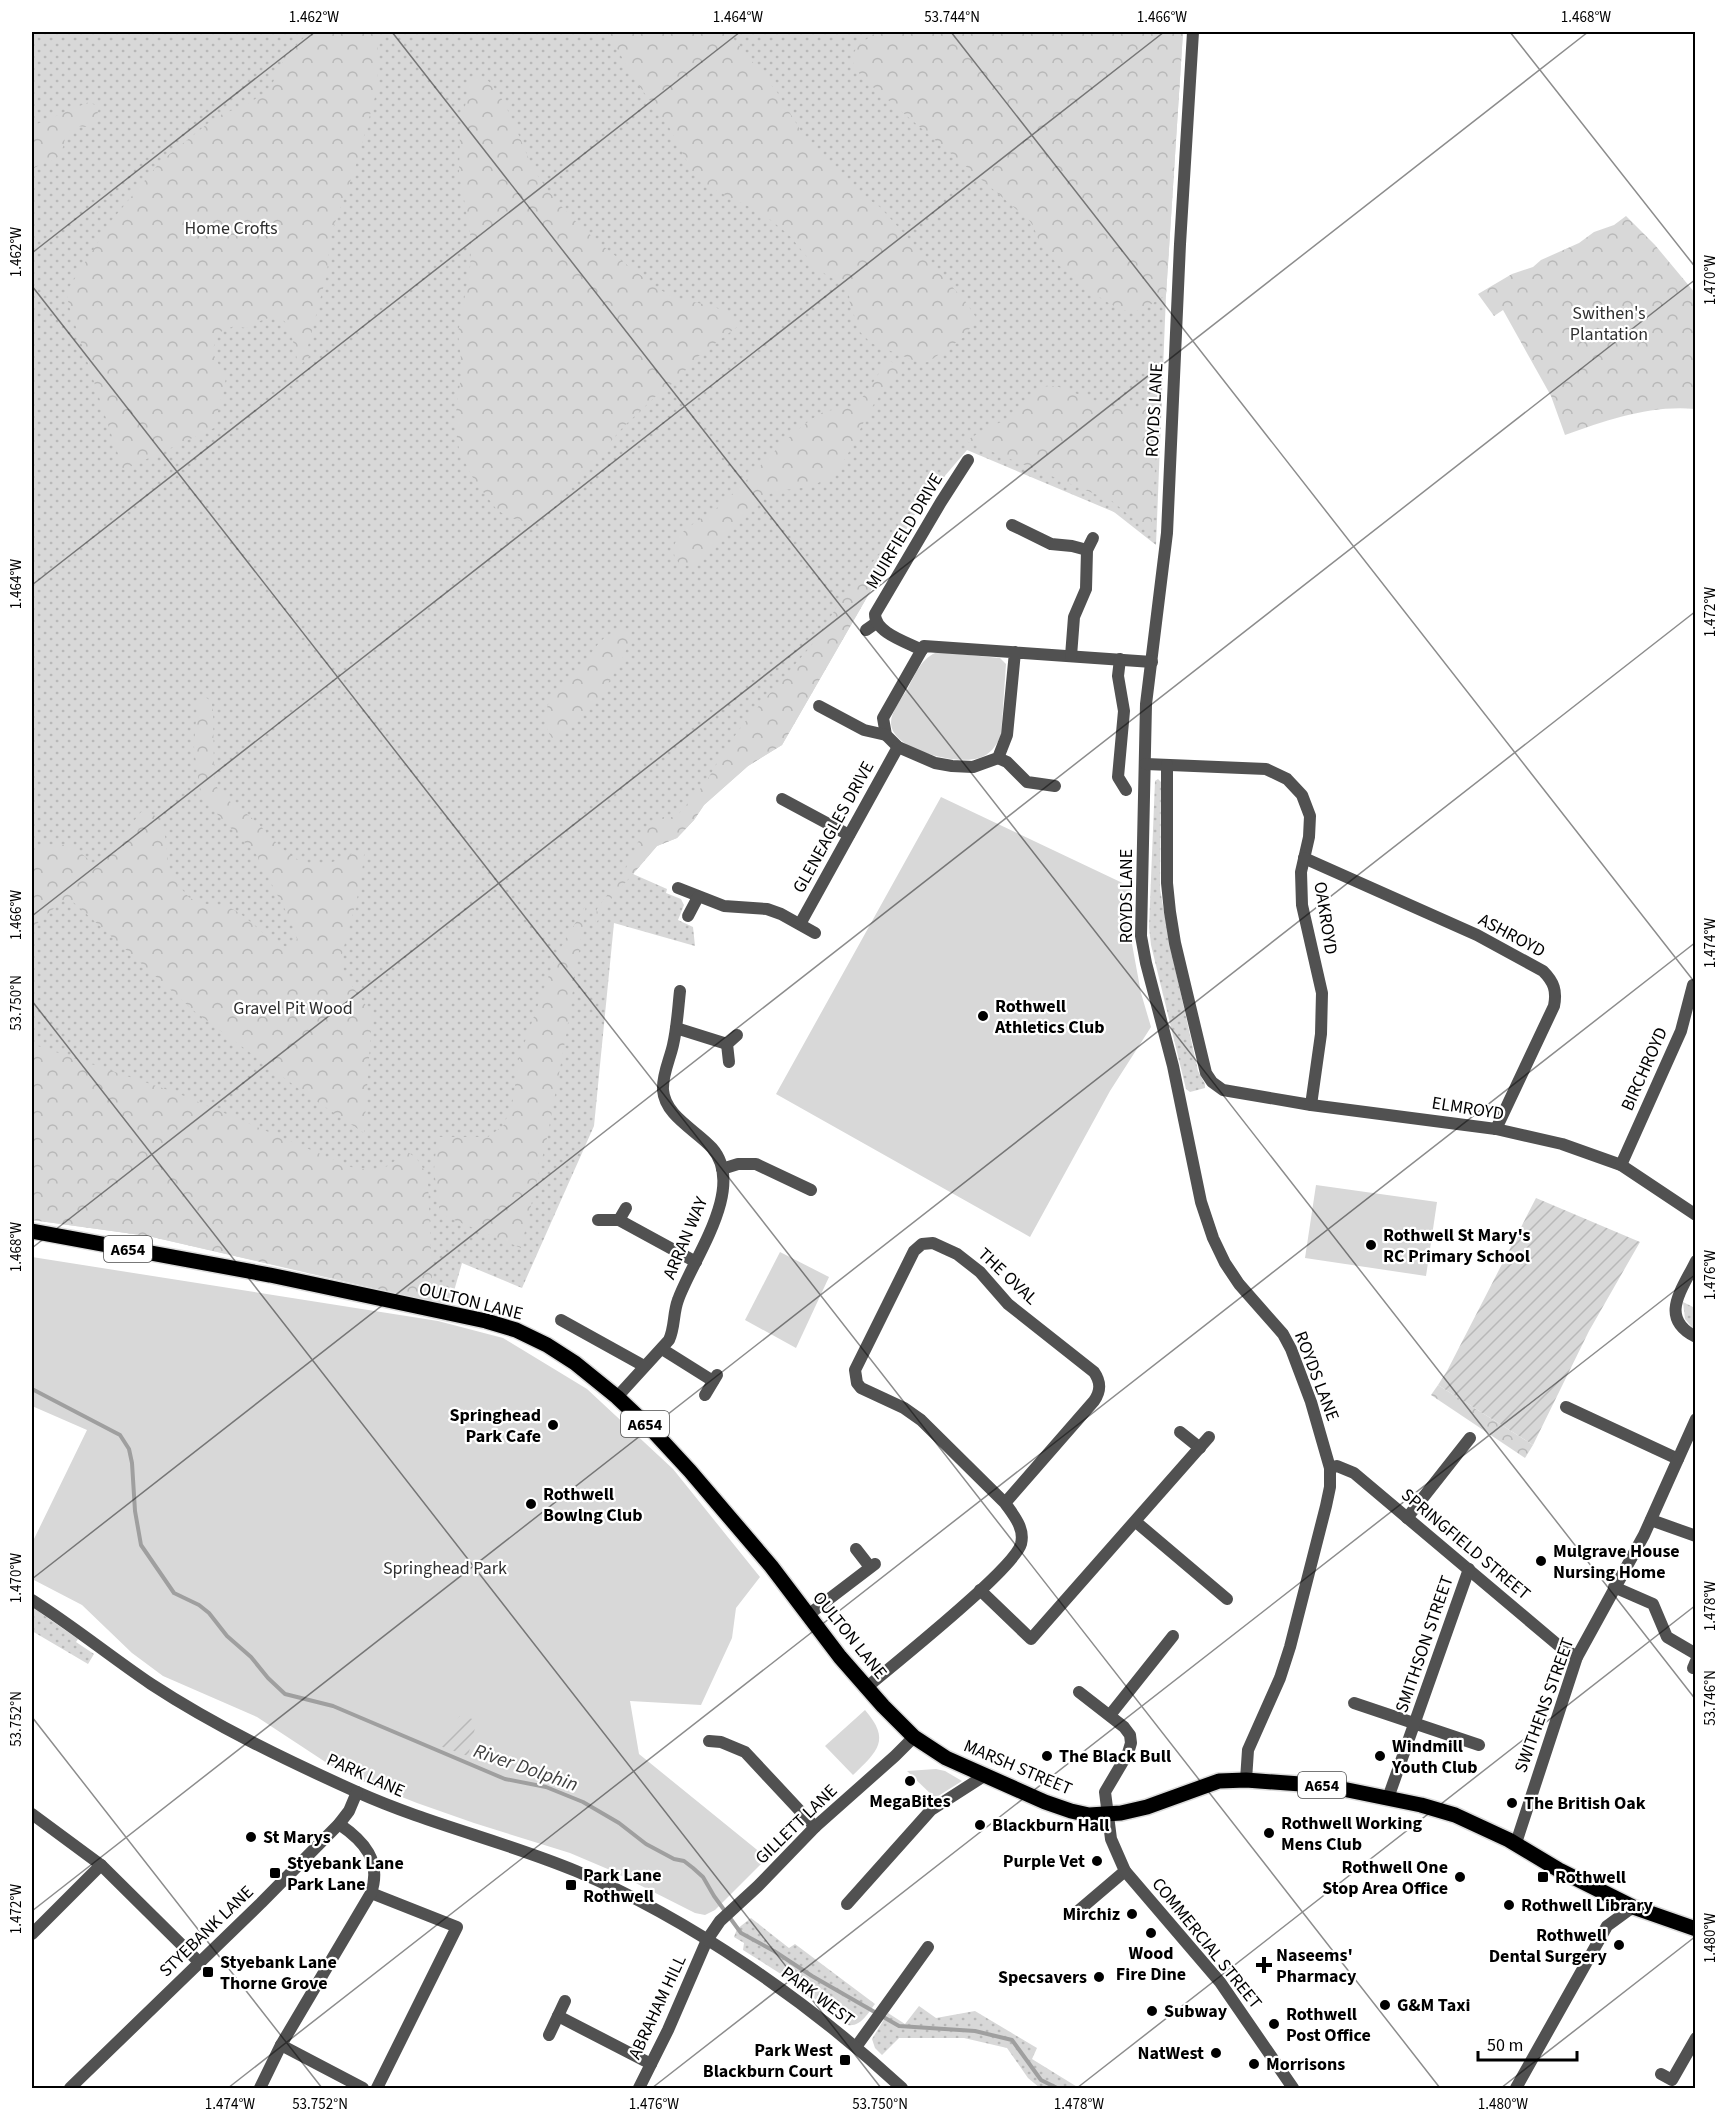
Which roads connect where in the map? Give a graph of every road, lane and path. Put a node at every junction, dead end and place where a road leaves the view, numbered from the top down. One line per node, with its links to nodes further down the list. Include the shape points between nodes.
1 (1193, 32): 10 (street, ROYDS LANE, via 1167,533)
2 (968, 460): 6 (street, MUIRFIELD DRIVE, via 871,626)
3 (1012, 525): 5 (street, via 1051,544)
4 (1093, 538): 5 (street)
5 (1087, 550): 8 (street, via 1086,589 1074,617)
6 (922, 650): 7 (street, via 924,646); 12 (street, via 883,718)
7 (1015, 652): 8 (street); 14 (street, via 1007,735)
8 (1071, 656): 9 (street)
9 (1120, 660): 10 (street); 18 (street, via 1118,676 1124,711 1118,777)
10 (1152, 662): 15 (street, ROYDS LANE, via 1146,704)
11 (819, 706): 12 (street, via 864,730)
12 (886, 735): 13 (street)
13 (898, 747): 14 (street, via 952,766 973,767); 20 (street, GLENEAGLES DRIVE)
14 (998, 758): 17 (street, via 1027,782)
15 (1146, 764): 16 (street, OAKROYD); 58 (street, ROYDS LANE, via 1141,936 1201,1202 1225,1263 1291,1349)
16 (1167, 765): 21 (street, OAKROYD, via 1266,769 1287,779 1302,795 1310,816); 33 (street, ELMROYD, via 1167,883 1174,943 1206,1073 1223,1090)
17 (1055, 786)
18 (1126, 790)
19 (783, 799): 20 (street)
20 (849, 835): 25 (street, GLENEAGLES DRIVE)
21 (1304, 858): 33 (street, OAKROYD, via 1302,905 1322,993 1321,1034); 34 (street, ASHROYD, via 1476,935 1550,978 1556,996 1554,1006)
22 (678, 888): 23 (street)
23 (698, 897): 24 (street); 25 (street, via 724,906 767,909)
24 (688, 916)
25 (800, 924): 26 (street)
26 (814, 933)
27 (1693, 985): 35 (street, BIRCHROYD, via 1681,1031)
28 (680, 991): 29 (street, ARRAN WAY)
29 (676, 1028): 31 (street); 36 (street, ARRAN WAY, via 663,1090 677,1117 714,1150)
30 (737, 1035): 31 (street)
31 (727, 1044): 32 (street)
32 (729, 1062)
33 (1311, 1105): 34 (street, ELMROYD)
34 (1496, 1129): 35 (street, ELMROYD, via 1562,1144)
35 (1621, 1165): 39 (street, ELMROYD)
36 (722, 1169): 37 (street, via 756,1164); 43 (street, ARRAN WAY, via 722,1199)
37 (812, 1190)
38 (626, 1208): 41 (street)
39 (1695, 1215)
40 (598, 1220): 41 (street)
41 (619, 1220): 43 (street)
42 (32, 1231): 50 (main road, OULTON LANE / A654, via 270,1275 486,1321 547,1345)
43 (696, 1262): 47 (street, ARRAN WAY, via 679,1298 674,1329)
44 (1695, 1262): 46 (street, via 1674,1310 1677,1323)
45 (561, 1320): 48 (street)
46 (1695, 1337)
47 (662, 1349): 48 (street, ARRAN WAY); 49 (street, via 715,1378)
48 (644, 1366): 50 (street, ARRAN WAY)
49 (705, 1395)
50 (617, 1397): 70 (main road, OULTON LANE / A654, via 690,1471)
51 (1566, 1407): 57 (street)
52 (1695, 1419): 57 (street, SWITHENS STREET)
53 (1180, 1432): 56 (street)
54 (1209, 1437): 56 (street)
55 (1470, 1437): 60 (street)
56 (1200, 1448): 62 (street)
57 (1678, 1459): 61 (street, SWITHENS STREET)
58 (1330, 1468): 60 (street, SPRINGFIELD STREET, via 1337,1466 1354,1473); 85 (street, ROYDS LANE, via 1326,1506 1290,1647 1251,1741)
59 (1005, 1503): 59 (street, THE OVAL, via 921,1420 866,1392 857,1383 855,1370 914,1251 922,1244 933,1243 969,1262 1008,1304 1098,1377 1100,1390 1094,1401); 67 (street, THE OVAL, via 1020,1526 1020,1545)
60 (1407, 1518): 65 (street, SPRINGFIELD STREET)
61 (1651, 1520): 63 (street); 66 (street, SWITHENS STREET)
62 (1136, 1522): 68 (street); 72 (street)
63 (1695, 1536)
64 (856, 1549): 70 (street, via 873,1565)
65 (1468, 1569): 75 (street, SPRINGFIELD STREET); 80 (street, SMITHSON STREET)
66 (1614, 1587): 74 (street, via 1653,1604 1667,1637); 75 (street, SWITHENS STREET)
67 (980, 1590): 72 (street); 76 (street, THE OVAL)
68 (1227, 1599)
69 (32, 1600): 86 (street, PARK LANE, via 184,1704)
70 (808, 1615): 76 (main road, OULTON LANE / A654)
71 (1173, 1636): 79 (street)
72 (1031, 1639): 73 (street)
73 (1022, 1650)
74 (1695, 1654)
75 (1577, 1657): 92 (street, SWITHENS STREET)
76 (866, 1688): 81 (main road, OULTON LANE / A654)
77 (1079, 1692): 79 (street)
78 (1354, 1703): 80 (street)
79 (1110, 1715): 89 (street, COMMERCIAL STREET, via 1124,1727 1131,1743 1105,1792)
80 (1415, 1723): 83 (street); 87 (street, SMITHSON STREET)
81 (914, 1737): 84 (main road, MARSH STREET / A654); 91 (street, GILLETT LANE)
82 (708, 1740): 91 (street, via 745,1752)
83 (1479, 1745)
84 (984, 1776): 89 (main road, MARSH STREET / A654, via 1071,1811); 96 (street, via 932,1810)
85 (1246, 1779): 87 (main road, MARSH STREET / A654, via 1328,1786); 89 (main road, MARSH STREET / A654, via 1218,1781 1147,1807)
86 (357, 1792): 90 (street, STYEBANK LANE); 101 (street, PARK LANE, via 436,1824 575,1870)
87 (1388, 1798): 92 (main road, MARSH STREET / A654, via 1455,1815)
88 (32, 1814): 93 (street)
89 (1107, 1815): 94 (street, COMMERCIAL STREET, via 1111,1839)
90 (339, 1824): 95 (street, via 361,1841 372,1859 375,1881); 103 (street, STYEBANK LANE)
91 (815, 1827): 101 (street, GILLETT LANE, via 720,1921)
92 (1515, 1843): 97 (main road, MARSH STREET / A654)
93 (101, 1865): 100 (street); 103 (street)
94 (1125, 1870): 98 (street); 118 (street, COMMERCIAL STREET, via 1220,1982)
95 (370, 1893): 108 (street); 115 (street, via 457,1927)
96 (847, 1904)
97 (1633, 1907): 99 (main road, A654); 119 (street, via 1606,1926)
98 (1078, 1911)
99 (1695, 1929)
100 (32, 1934)
101 (707, 1940): 109 (street, PARK WEST, via 785,1992); 110 (street, ABRAHAM HILL)
102 (928, 1947): 109 (street)
103 (199, 1962): 112 (street, STYEBANK LANE)
104 (565, 2001): 105 (street)
105 (558, 2016): 106 (street); 110 (street)
106 (549, 2035)
107 (1695, 2038): 111 (street, via 1672,2080)
108 (281, 2045): 113 (street); 114 (street)
109 (856, 2047): 117 (street, PARK WEST)
110 (651, 2064): 116 (street, ABRAHAM HILL)
111 (1661, 2074)
112 (70, 2088)
113 (261, 2088)
114 (363, 2088)
115 (377, 2088)
116 (639, 2088)
117 (902, 2088)
118 (1293, 2088)
119 (1516, 2088)

